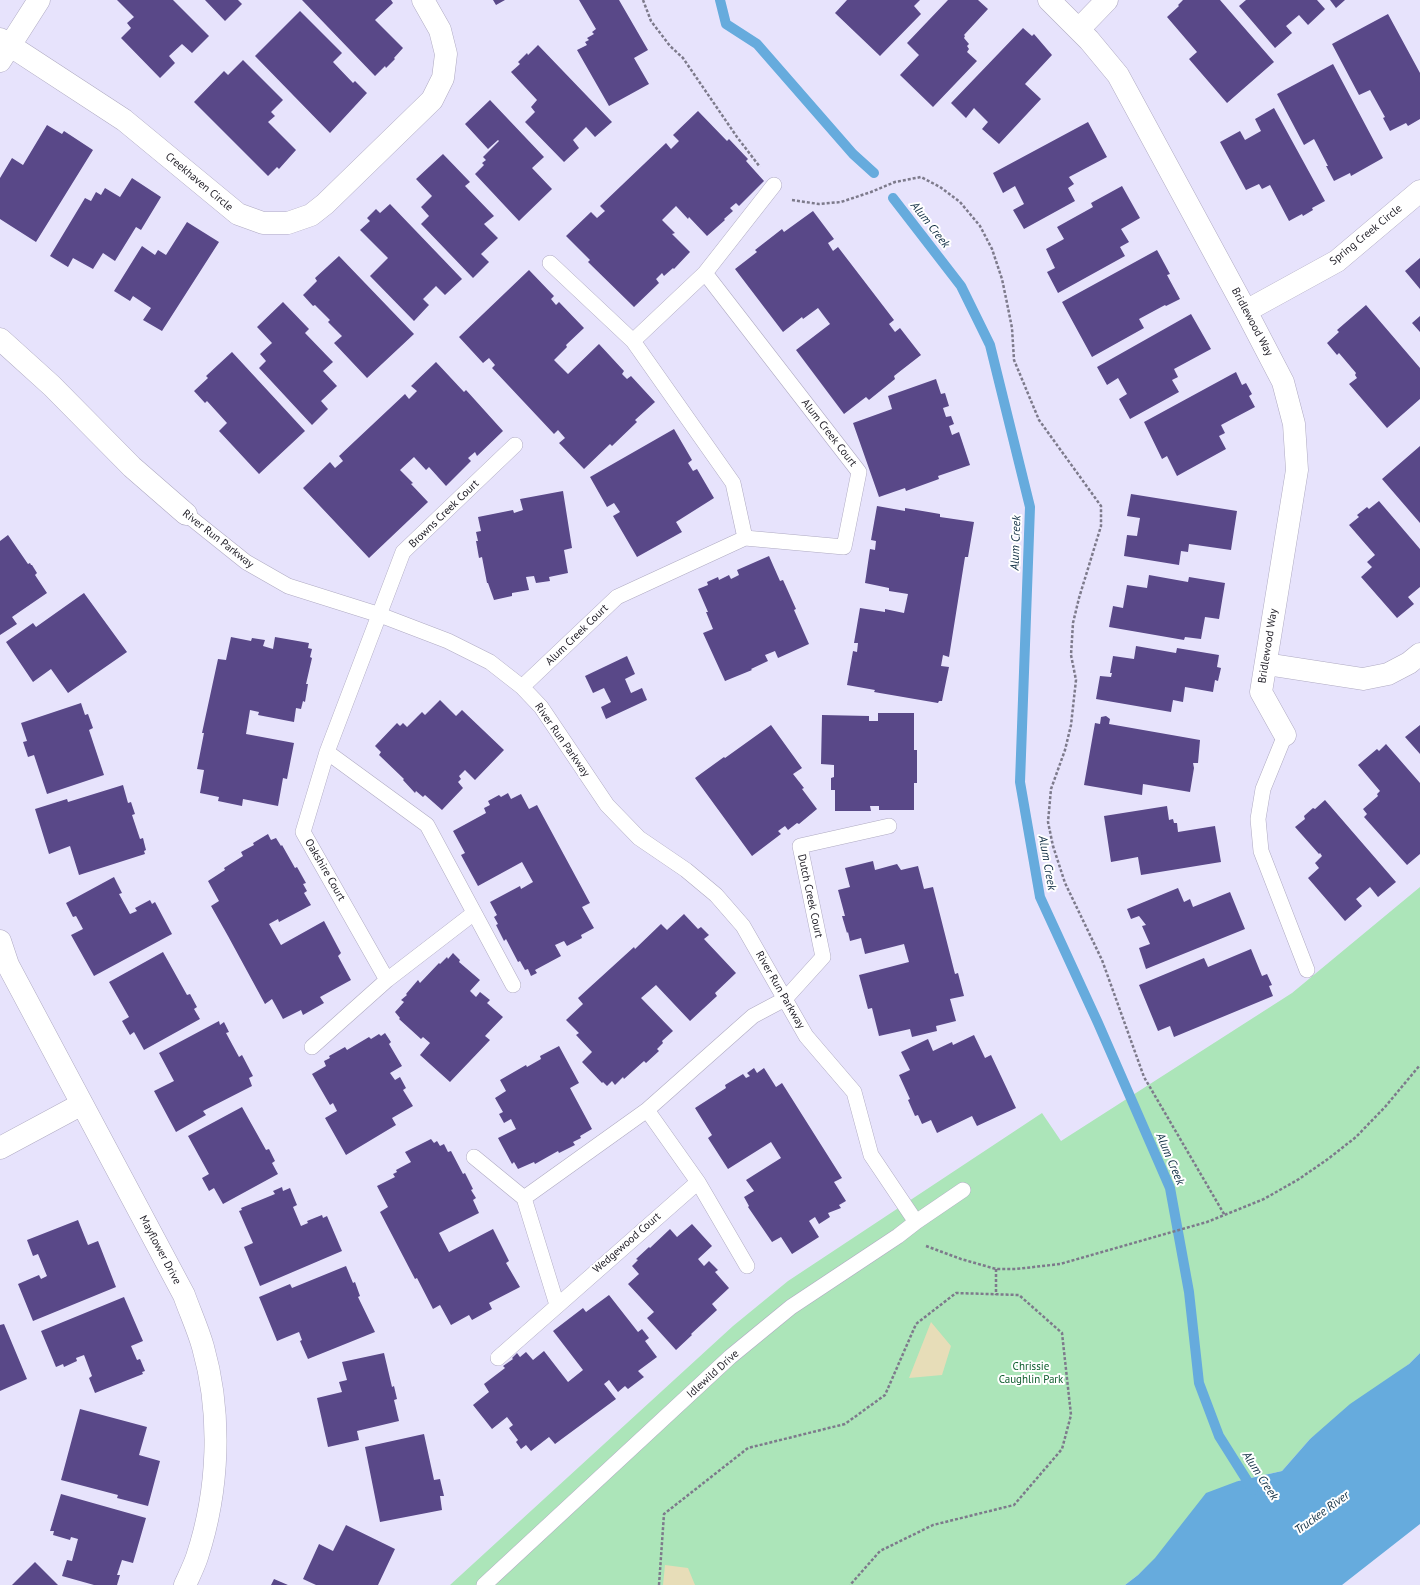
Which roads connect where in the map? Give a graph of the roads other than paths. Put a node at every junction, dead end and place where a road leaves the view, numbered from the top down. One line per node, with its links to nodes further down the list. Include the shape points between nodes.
1 (39, 0): 6 (street)
2 (423, 0): 6 (street, Creekhaven Circle, via 440,30 446,54 443,78 432,100 325,204 311,214 288,223 263,223 238,214 124,120)
3 (1049, 0): 5 (street, Bridlewood Way)
4 (1107, 0): 5 (street)
5 (1079, 30): 11 (street, Bridlewood Way, via 1118,76)
6 (3, 49)
7 (774, 185): 10 (lane)
8 (1420, 191): 11 (street, Spring Creek Circle, via 1337,261)
9 (550, 263): 13 (lane)
10 (705, 273): 13 (lane); 16 (lane, Alum Creek Court, via 859,472 844,547)
11 (1246, 311): 19 (street, Bridlewood Way, via 1283,382 1294,424 1297,470)
12 (0, 339): 15 (street, River Run Parkway, via 52,386 132,467)
13 (633, 341): 16 (lane, via 733,483)
14 (515, 445): 17 (lane, Browns Creek Court, via 403,552)
15 (186, 514): 17 (lane, River Run Parkway, via 246,562 288,586)
16 (746, 538): 20 (lane, Alum Creek Court, via 617,597)
17 (380, 615): 20 (lane, River Run Parkway, via 448,641 490,662); 22 (lane, Oakshire Court)
18 (1420, 654): 19 (street, via 1388,674 1363,679)
19 (1266, 664): 21 (street, Bridlewood Way, via 1261,692)
20 (522, 687): 29 (lane, River Run Parkway, via 541,707 607,805 639,838 686,870 716,895 743,926)
21 (1285, 735): 26 (lane, via 1263,789 1258,819 1260,852)
22 (328, 752): 24 (lane, via 426,825); 27 (lane, Oakshire Court, via 303,832)
23 (889, 826): 29 (lane, Dutch Creek Court, via 800,846 823,958)
24 (474, 913): 27 (lane); 28 (lane)
25 (0, 940): 31 (street, Mayflower Drive, via 8,965)
26 (1306, 970)
27 (387, 980): 30 (lane)
28 (514, 985)
29 (785, 999): 32 (lane, via 753,1016); 38 (lane, River Run Parkway, via 806,1036 854,1092 871,1156)
30 (312, 1047)
31 (82, 1104): 33 (street); 42 (street, Mayflower Drive, via 184,1295 203,1347 213,1399 215,1452 210,1504 197,1557)
32 (647, 1110): 35 (lane); 37 (lane)
33 (0, 1148)
34 (474, 1157): 37 (lane)
35 (698, 1182): 39 (lane); 40 (lane, Wedgewood Court)
36 (963, 1190): 38 (lane, Idlewild Drive)
37 (524, 1198): 40 (lane)
38 (916, 1222): 43 (lane, Idlewild Drive, via 791,1307 730,1357)
39 (747, 1266)
40 (557, 1305): 41 (lane, Wedgewood Court)
41 (498, 1358)
42 (185, 1585)
43 (484, 1585)

